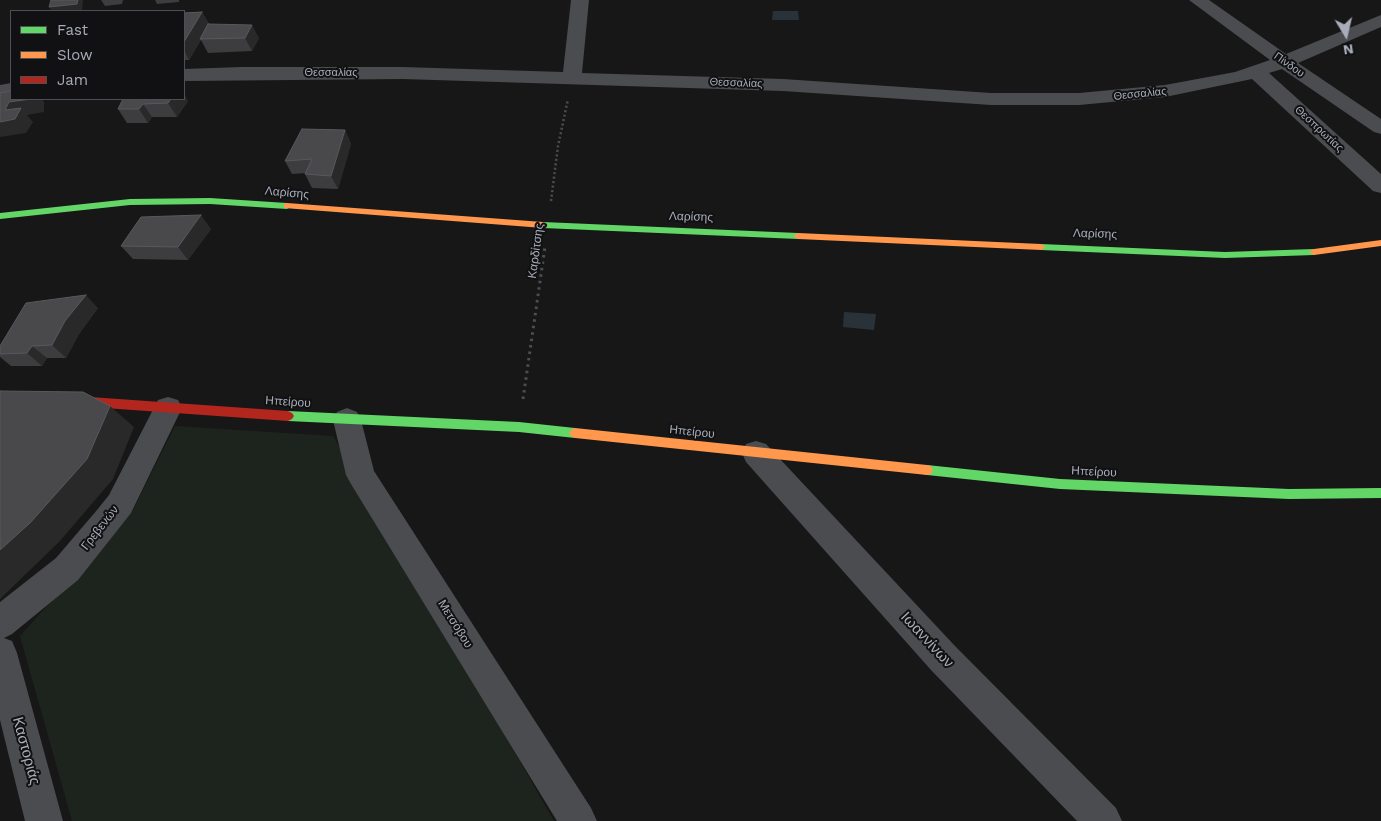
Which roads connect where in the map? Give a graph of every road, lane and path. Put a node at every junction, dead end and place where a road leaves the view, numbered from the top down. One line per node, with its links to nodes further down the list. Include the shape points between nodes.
1 (580, 0): 7 (street)
2 (1198, 0): 4 (street, Πίνδου)
3 (1381, 20): 4 (street, Θεσσαλίας)
4 (1284, 62): 5 (street, Θεσσαλίας); 8 (street, Πίνδου)
5 (1256, 72): 7 (street, Θεσσαλίας, via 1165,91 1106,98 1039,100 783,85); 9 (street, Θεσπρωτίας)
6 (185, 75): 7 (street, Θεσσαλίας, via 403,73)
7 (572, 78): 11 (path, Καρδίτσης, via 558,146)
8 (1381, 128)
9 (1381, 186)
10 (0, 216): 11 (street, Λαρίσης, via 130,202 210,201)
11 (548, 225): 12 (street, Λαρίσης, via 1225,254 1328,251); 16 (path, Καρδίτσης)
12 (1381, 243)
13 (0, 403): 14 (street, Ηπείρου, via 62,400)
14 (168, 408): 15 (street, Ηπείρου); 19 (street, Γρεβενών, via 120,504 108,520 67,568)
15 (347, 420): 16 (street, Ηπείρου); 22 (street, Μετσόβου, via 361,474)
16 (519, 427): 17 (street, Ηπείρου)
17 (756, 453): 18 (street, Ηπείρου, via 1060,484 1241,493); 23 (street, Ιωαννίνων, via 942,658)
18 (1381, 493)
19 (0, 623)
20 (0, 652): 21 (street, Καστοριάς)
21 (44, 821)
22 (578, 821)
23 (1103, 821)

